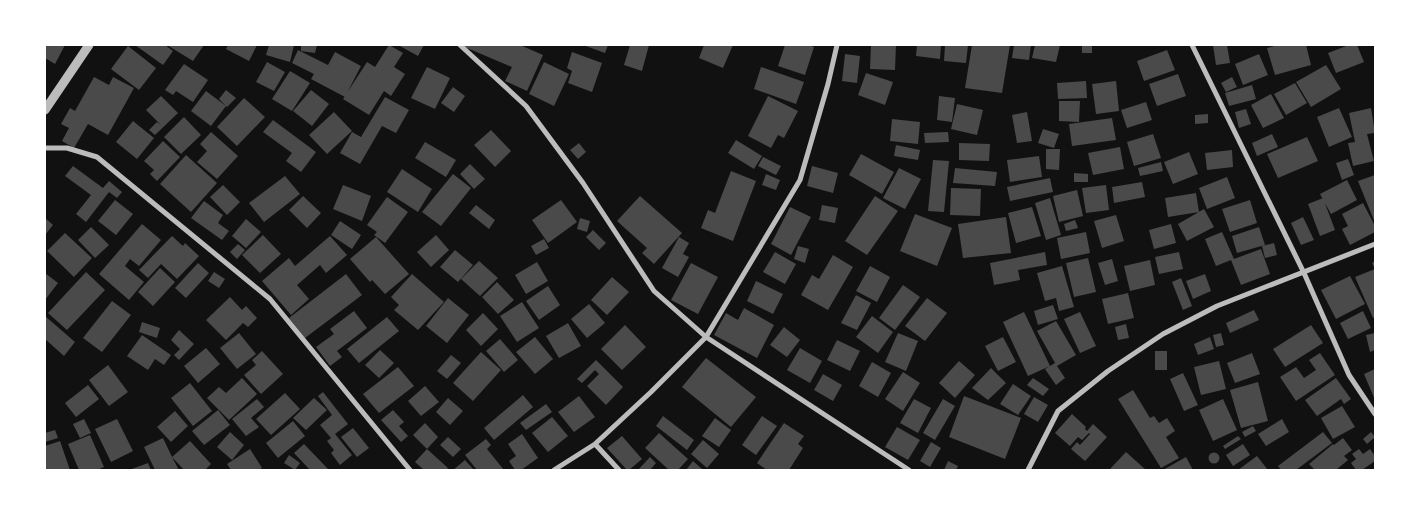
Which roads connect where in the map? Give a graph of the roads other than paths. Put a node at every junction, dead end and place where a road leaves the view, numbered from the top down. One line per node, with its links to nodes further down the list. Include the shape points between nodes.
1 (89, 45): 5 (street)
2 (460, 45): 9 (street, via 526,106 583,183 654,291)
3 (837, 45): 9 (street, via 800,180)
4 (1192, 45): 8 (street)
5 (45, 110)
6 (45, 148): 12 (street, via 66,148 97,157 270,299)
7 (1375, 244): 8 (street)
8 (1304, 273): 10 (street, via 1349,375); 16 (street, via 1218,306 1163,334 1108,371 1058,411)
9 (706, 337): 11 (street); 15 (street)
10 (1375, 414)
11 (595, 444): 13 (street); 14 (street)
12 (410, 470)
13 (554, 470)
14 (620, 470)
15 (909, 470)
16 (1028, 470)

